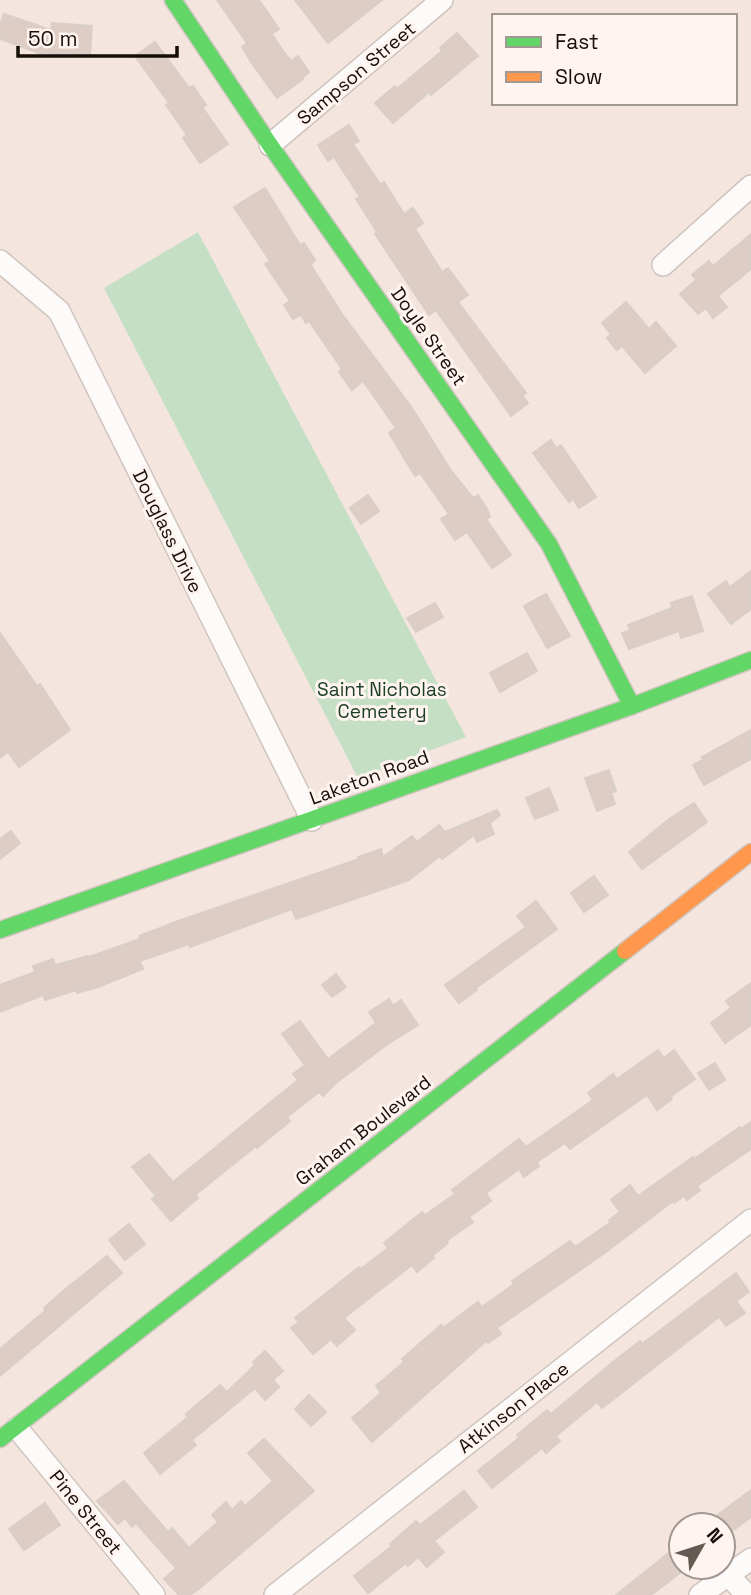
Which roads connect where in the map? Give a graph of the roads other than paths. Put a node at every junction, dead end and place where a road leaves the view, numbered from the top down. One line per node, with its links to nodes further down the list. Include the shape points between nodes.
1 (173, 0): 3 (street, Doyle Street)
2 (442, 0): 3 (street, Sampson Street)
3 (270, 145): 8 (street, Doyle Street, via 549,544)
4 (751, 186): 6 (street)
5 (0, 261): 9 (street, Douglass Drive, via 59,311)
6 (663, 265)
7 (751, 660): 8 (street, Laketon Road)
8 (632, 706): 9 (street, Laketon Road)
9 (312, 820): 11 (street, Laketon Road)
10 (751, 852): 13 (street, Graham Boulevard)
11 (0, 930)
12 (751, 1220): 17 (street, Atkinson Place)
13 (8, 1434): 16 (street, Pine Street)
14 (718, 1581): 18 (street)
15 (734, 1581): 19 (street)
16 (155, 1595)
17 (275, 1595)
18 (700, 1595)
19 (747, 1595)

